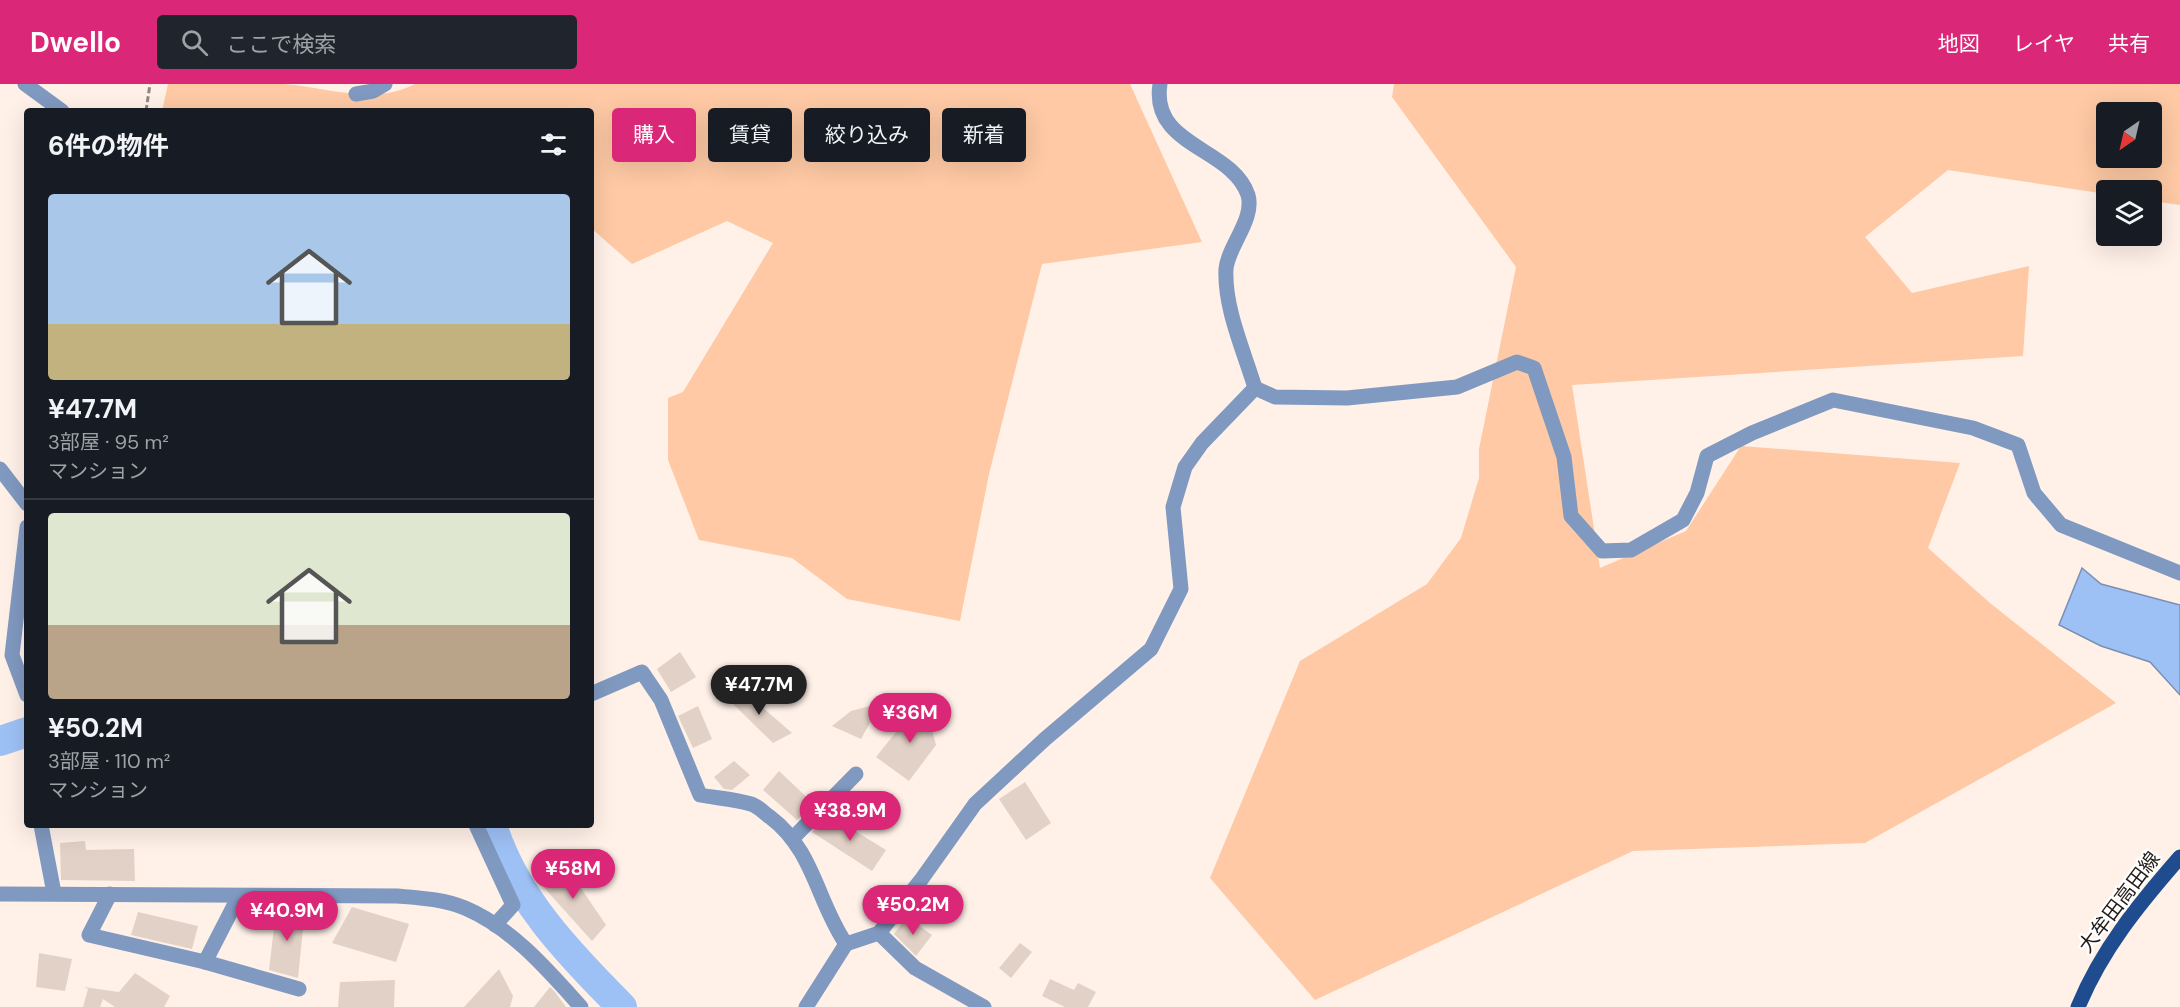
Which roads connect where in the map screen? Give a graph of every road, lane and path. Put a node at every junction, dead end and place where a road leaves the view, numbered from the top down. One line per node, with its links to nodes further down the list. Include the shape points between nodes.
1 (26, 84): 6 (street)
2 (150, 84): 7 (path)
3 (385, 84): 5 (street)
4 (1160, 84): 8 (street, via 1159,107 1164,118 1176,132 1232,173 1249,198 1246,217 1226,265 1226,282)
5 (356, 94)
6 (58, 108)
7 (146, 108)
8 (1255, 388): 12 (street, via 1275,397 1347,398 1457,387 1517,362 1534,368 1564,457 1571,516 1602,551 1631,550 1683,520 1697,493 1707,456 1752,433 1833,400 1882,408 1973,428 2018,445 2034,493 2061,525); 25 (street, via 1202,443 1185,467 1173,507 1181,589 1151,649 975,804)
9 (0, 469): 10 (street)
10 (24, 500)
11 (24, 553): 13 (street, via 12,655)
12 (2180, 573)
13 (24, 688)
14 (594, 693): 18 (street, via 642,672 661,700 700,795 752,804 782,826)
15 (856, 774): 18 (street)
16 (42, 828): 20 (street)
17 (477, 828): 24 (street, via 513,905)
18 (792, 839): 26 (street, via 824,897 831,922)
19 (2180, 857): 32 (main road, 大牟田高田線, via 2110,943)
20 (54, 893): 21 (street); 22 (street)
21 (0, 894)
22 (110, 894): 23 (street); 27 (street, via 89,935)
23 (239, 896): 24 (street, via 397,896 437,900 465,908); 27 (street)
24 (495, 925): 29 (street, via 525,949)
25 (879, 933): 26 (street); 31 (street, via 915,968)
26 (846, 944): 30 (street)
27 (205, 962): 28 (street)
28 (299, 989)
29 (581, 1007)
30 (806, 1007)
31 (984, 1007)
32 (2078, 1007)

